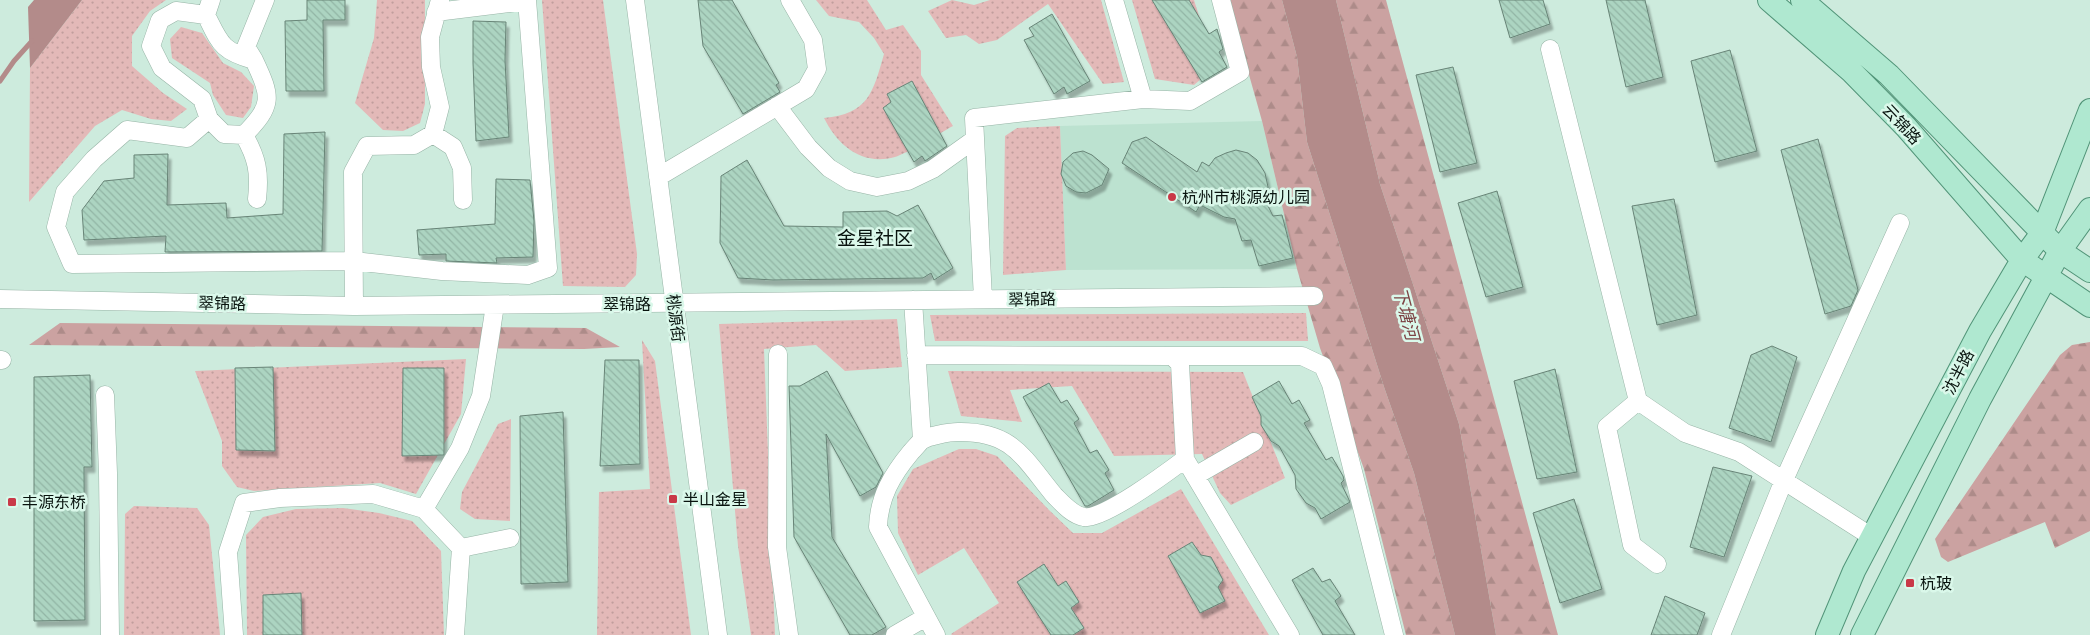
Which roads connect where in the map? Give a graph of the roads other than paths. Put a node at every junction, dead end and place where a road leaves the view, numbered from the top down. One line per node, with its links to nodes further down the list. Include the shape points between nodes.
1 (265, 0): 12 (street, via 246,47)
2 (527, 0): 9 (street); 28 (street, via 548,268 528,275 442,271)
3 (635, 0): 20 (street, 桃源街)
4 (790, 0): 14 (street, via 813,40 817,69 806,89)
5 (1114, 0): 13 (street)
6 (1221, 0): 13 (street, via 1240,72 1190,101)
7 (1769, 0): 27 (main road, 云锦路, via 1852,72 1906,127)
8 (1802, 0): 25 (main road, 云锦路, via 1889,75)
9 (438, 6): 17 (street, via 430,37 440,107)
10 (208, 7): 12 (street, via 221,45 239,56); 16 (street, via 176,11 160,20 151,46 162,68 202,99)
11 (1550, 50): 43 (street)
12 (254, 60): 18 (street, via 268,98 262,116)
13 (1144, 99): 19 (street, via 974,118)
14 (777, 106): 19 (street, via 808,147 829,168 850,181 877,187 908,181 934,169); 20 (street)
15 (2090, 110): 25 (main road, 沈半路)
16 (209, 119): 18 (street, via 224,134); 28 (street, via 187,138 127,130 94,159 65,192 56,227 72,264)
17 (433, 134): 22 (street, via 453,147 462,168); 28 (street, via 414,146 367,146 353,172)
18 (244, 135): 21 (street, via 254,153 259,178)
19 (975, 139): 33 (street)
20 (658, 177): 35 (street, 桃源街)
21 (256, 199)
22 (463, 200)
23 (2090, 209): 26 (main road, 沈半路)
24 (1900, 223): 48 (street)
25 (2042, 233): 26 (main road, 云锦路); 27 (main road, 沈半路)
26 (2060, 251): 29 (main road, 云锦路); 30 (main road, 沈半路)
27 (2022, 260): 30 (main road, 云锦路); 50 (main road, 沈半路, via 1980,331)
28 (354, 261): 37 (street)
29 (2090, 271)
30 (2046, 278): 38 (main road, 云锦路); 66 (main road, 沈半路, via 1980,399)
31 (1314, 296): 33 (street, 翠锦路)
32 (0, 299): 37 (street, 翠锦路)
33 (982, 299): 34 (street, 翠锦路)
34 (912, 300): 35 (street, 翠锦路); 40 (street)
35 (674, 303): 36 (street, 翠锦路); 58 (street, 桃源街)
36 (495, 305): 37 (street, 翠锦路); 49 (street, via 481,396 460,448)
37 (354, 306)
38 (2090, 306)
39 (778, 354): 59 (street, via 777,548)
40 (916, 356): 41 (street); 44 (street)
41 (1172, 356): 46 (street, via 1180,364); 63 (street, via 1302,356 1323,366 1331,384)
42 (105, 395): 55 (street)
43 (1638, 401): 48 (street, via 1685,433 1739,452); 53 (street, via 1607,427 1632,545)
44 (922, 440): 46 (street, via 952,432 976,432 1002,439 1020,452 1064,506 1084,517 1104,512); 54 (street, via 896,470 878,509 878,527)
45 (1254, 442): 47 (street)
46 (1185, 459): 47 (street)
47 (1195, 476): 62 (street)
48 (1784, 480): 50 (street); 64 (street)
49 (424, 509): 52 (street); 56 (street, via 373,494 244,503 228,552)
50 (1872, 537): 65 (main road, 沈半路)
51 (510, 538): 52 (street)
52 (461, 548): 57 (street)
53 (1657, 564)
54 (926, 617): 60 (street); 61 (street)
55 (110, 635)
56 (234, 635)
57 (455, 635)
58 (718, 635)
59 (789, 635)
60 (895, 635)
61 (936, 635)
62 (1290, 635)
63 (1394, 635)
64 (1721, 635)
65 (1827, 635)
66 (1862, 635)

